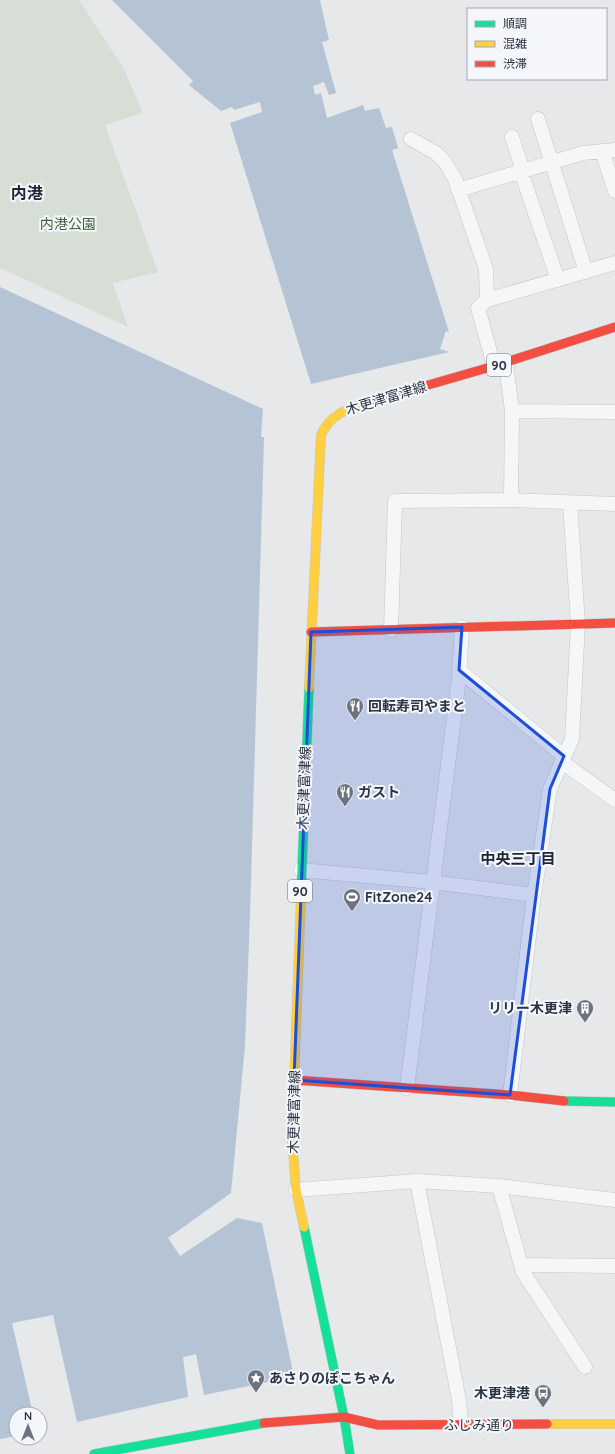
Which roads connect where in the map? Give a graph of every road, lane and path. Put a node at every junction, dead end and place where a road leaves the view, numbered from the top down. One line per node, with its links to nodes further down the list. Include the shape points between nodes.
1 (538, 120): 5 (street)
2 (512, 137): 6 (street)
3 (411, 139): 7 (street, via 436,153 445,162)
4 (608, 150): 5 (street, via 584,153); 8 (street)
5 (551, 163): 6 (street); 10 (street)
6 (522, 171): 7 (street); 11 (street)
7 (458, 190): 12 (street, via 486,269)
8 (615, 191)
9 (615, 263): 10 (street)
10 (586, 272): 11 (street)
11 (558, 280): 12 (street)
12 (487, 300): 14 (street, via 478,308)
13 (615, 327): 14 (main road, 木更津富津線 / 90)
14 (500, 364): 15 (street); 24 (main road, 木更津富津線 / 90, via 347,409 328,421 321,435)
15 (512, 411): 16 (street); 17 (street)
16 (615, 412)
17 (510, 500): 18 (street); 23 (street, via 395,500)
18 (570, 503): 19 (street); 21 (street)
19 (615, 504)
20 (615, 623): 21 (main road)
21 (578, 624): 22 (main road); 26 (street, via 572,739)
22 (462, 627): 23 (main road); 25 (street)
23 (391, 630): 24 (main road)
24 (311, 632): 28 (main road, 木更津富津線 / 90)
25 (459, 670): 26 (street); 29 (street)
26 (563, 759): 27 (street); 30 (street, via 550,789)
27 (615, 800)
28 (301, 870): 29 (street); 31 (main road, 木更津富津線 / 90)
29 (432, 882): 30 (street); 32 (street)
30 (534, 895): 33 (street)
31 (294, 1080): 32 (main road); 37 (main road, 木更津富津線 / 90, via 292,1137)
32 (407, 1088): 33 (main road)
33 (510, 1095): 34 (main road, via 572,1102)
34 (615, 1102)
35 (417, 1181): 36 (street); 37 (street); 43 (street, via 459,1400)
36 (499, 1186): 38 (street); 39 (street)
37 (296, 1190): 42 (main road, 木更津富津線 / 90)
38 (615, 1200)
39 (521, 1265): 40 (street); 41 (street, via 523,1272)
40 (615, 1266)
41 (585, 1367)
42 (344, 1418): 43 (main road, ふじみ通り, via 378,1425); 45 (main road, ふじみ通り, via 261,1423); 46 (main road, 木更津富津線 / 90)
43 (461, 1424): 44 (main road, ふじみ通り)
44 (615, 1424)
45 (94, 1454)
46 (350, 1454)

